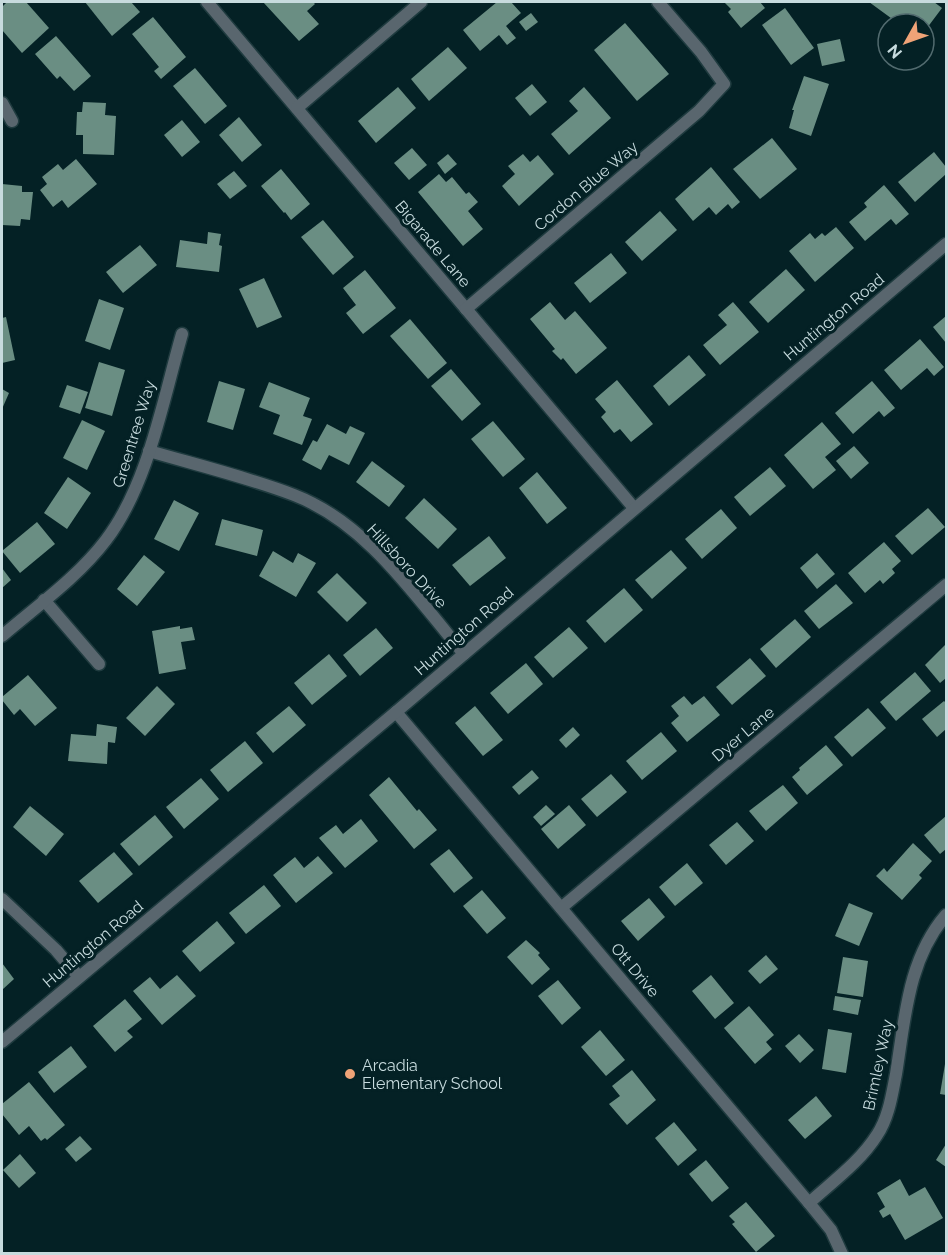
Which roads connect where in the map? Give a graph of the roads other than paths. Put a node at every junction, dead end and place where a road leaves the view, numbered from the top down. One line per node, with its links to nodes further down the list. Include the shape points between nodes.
1 (207, 2): 5 (street, Bigarade Lane)
2 (422, 2): 5 (street)
3 (658, 2): 8 (street, Cordon Blue Way, via 724,84 699,111)
4 (2, 103): 6 (street)
5 (297, 108): 8 (street, Bigarade Lane)
6 (12, 121)
7 (946, 244): 11 (street, Huntington Road)
8 (466, 309): 11 (street, Bigarade Lane)
9 (182, 334): 10 (street, Greentree Way)
10 (149, 451): 13 (street, Greentree Way, via 133,497 107,540 81,569); 15 (street, Hillsboro Drive, via 295,495 321,509 371,546)
11 (634, 507): 15 (street, Huntington Road)
12 (946, 585): 19 (street, Dyer Lane)
13 (44, 600): 14 (street, Greentree Way); 16 (street)
14 (2, 636)
15 (464, 654): 17 (street, Huntington Road)
16 (99, 664)
17 (396, 712): 19 (street, Ott Drive); 21 (street, Huntington Road)
18 (2, 899): 21 (street)
19 (561, 909): 23 (street, Ott Drive)
20 (946, 915): 23 (street, Brimley Way, via 918,960 893,1089 878,1134)
21 (79, 977): 22 (street, Huntington Road)
22 (2, 1042)
23 (809, 1203): 24 (street, Ott Drive, via 831,1230)
24 (842, 1254)

